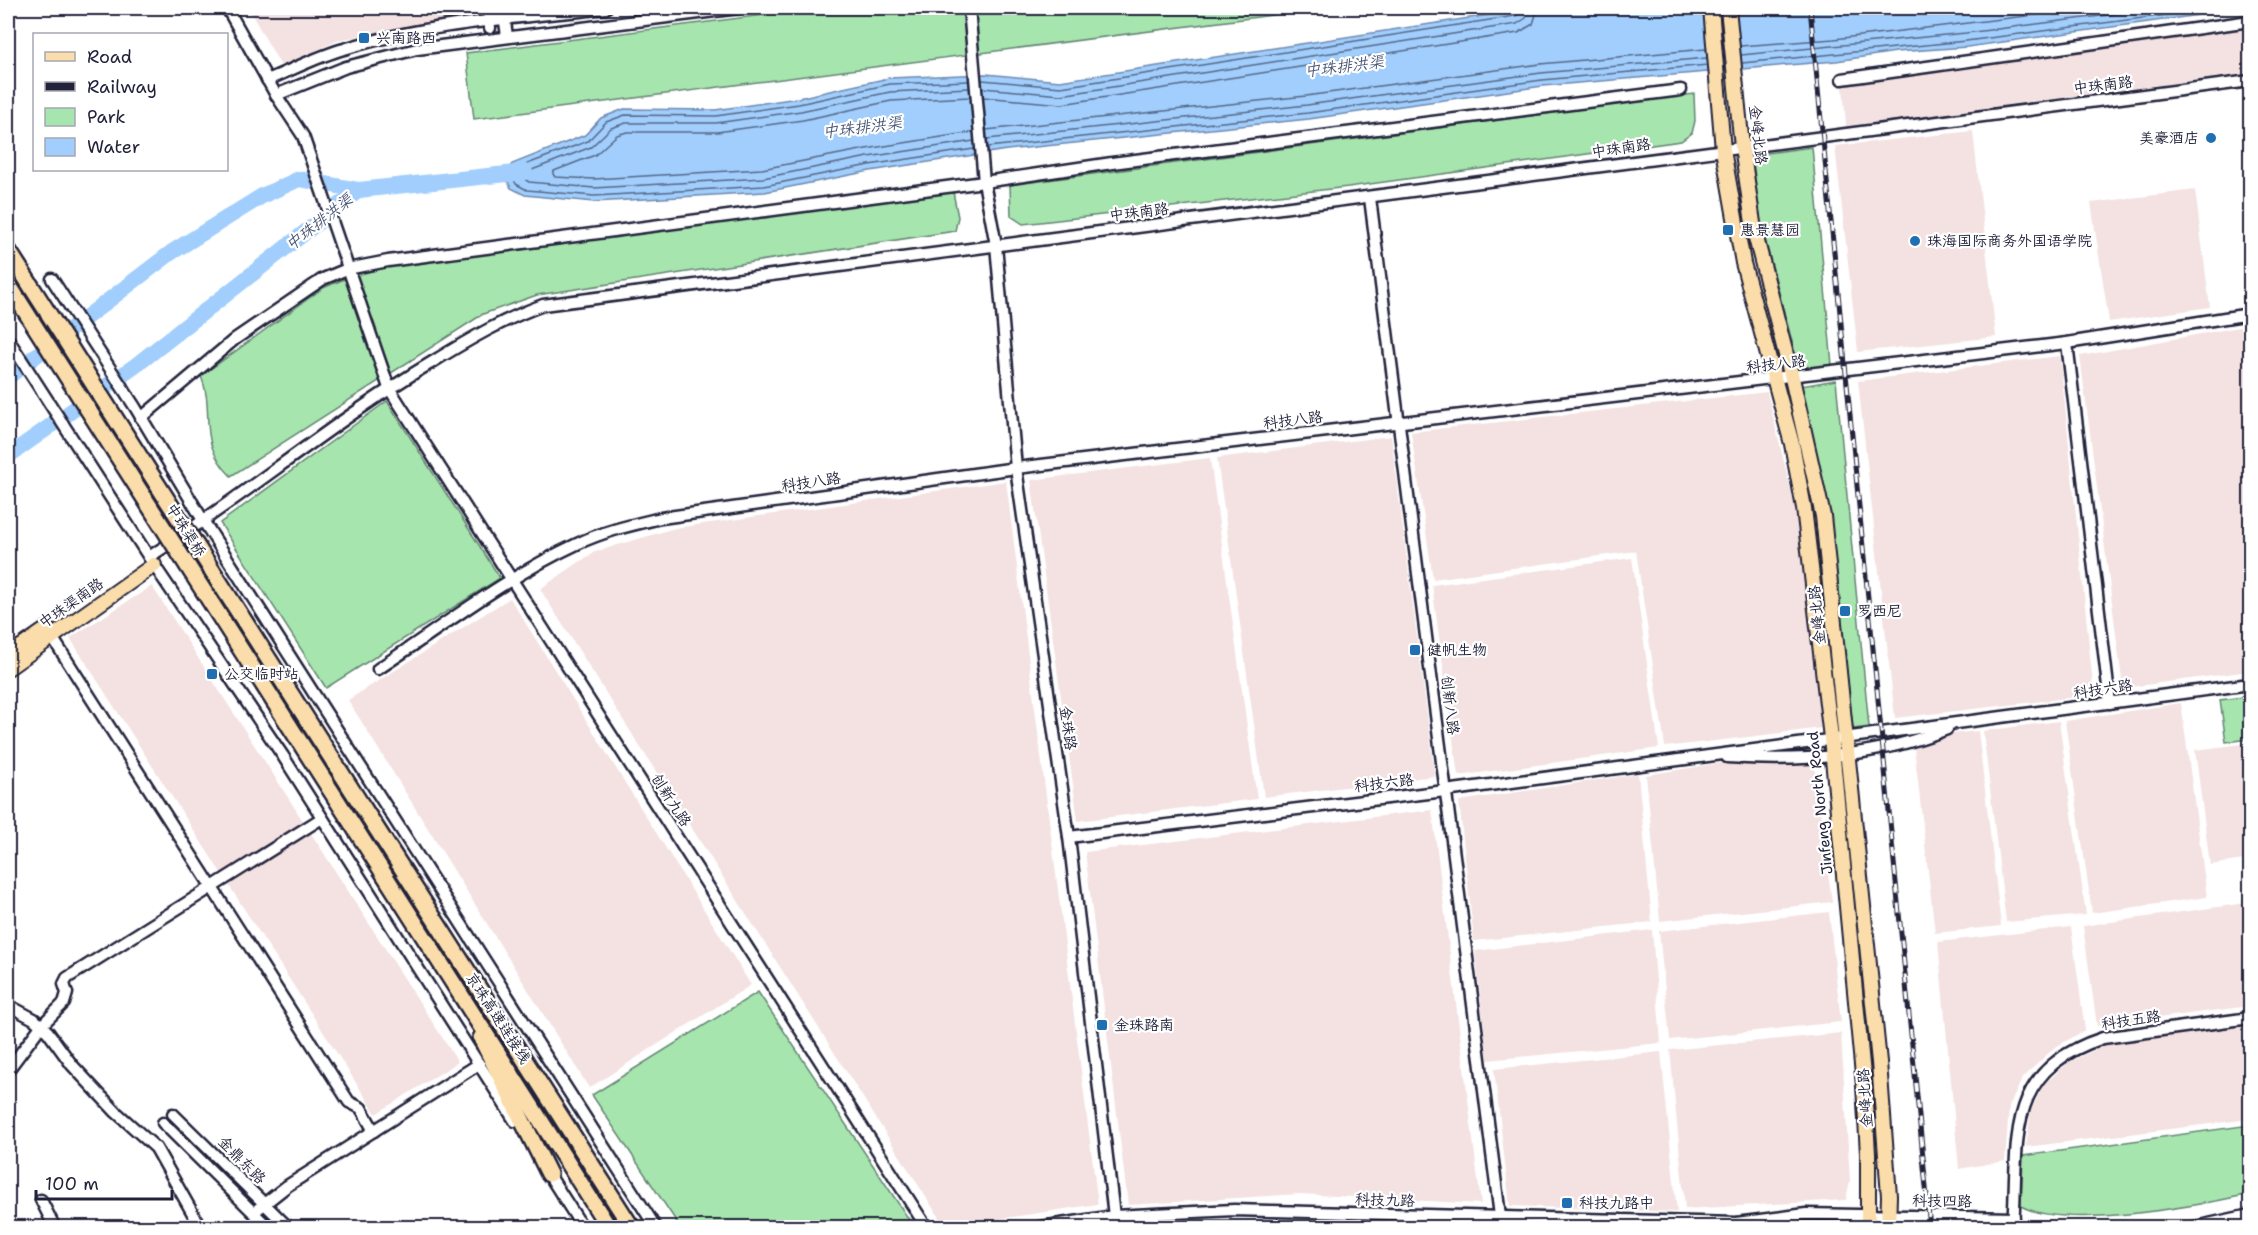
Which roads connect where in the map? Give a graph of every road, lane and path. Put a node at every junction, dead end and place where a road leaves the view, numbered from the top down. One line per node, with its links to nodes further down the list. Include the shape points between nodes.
1 (227, 8): 15 (street, 创新九路)
2 (488, 8): 11 (street)
3 (503, 8): 9 (street)
4 (606, 8): 9 (street)
5 (739, 8): 12 (street)
6 (969, 8): 21 (street, 金珠路)
7 (1711, 8): 20 (main road)
8 (1728, 8): 19 (main road, 金峰北路)
9 (505, 20): 11 (street); 12 (street)
10 (2250, 21): 14 (street)
11 (490, 22): 13 (street); 15 (street, via 404,34 342,49)
12 (507, 36): 13 (street)
13 (491, 38): 18 (street, via 370,60)
14 (1842, 79)
15 (267, 80): 18 (street, 创新九路)
16 (2250, 81): 19 (street, 中珠南路)
17 (1681, 90): 21 (street)
18 (276, 95): 25 (street, 创新九路, via 303,136)
19 (1742, 147): 20 (street, 中珠南路); 31 (main road, 金峰北路, via 1754,230)
20 (1724, 150): 22 (street, 中珠南路); 32 (main road, via 1743,262)
21 (984, 182): 23 (street, 金珠路); 25 (street)
22 (1370, 198): 23 (street, 中珠南路); 35 (street, 创新八路)
23 (996, 245): 33 (street, 中珠南路, via 543,304 512,316); 36 (street, 金珠路)
24 (8, 250): 53 (highway, 中珠渠桥, bridge)
25 (347, 269): 33 (street, 创新九路); 34 (street, via 323,279 235,339)
26 (52, 279): 34 (street)
27 (8, 284): 54 (highway, 中珠渠桥, bridge)
28 (2250, 314): 30 (street, 科技八路)
29 (8, 341): 38 (street)
30 (2067, 343): 31 (street, 科技八路); 45 (street)
31 (1792, 378): 32 (street, 科技八路); 47 (main road, 金峰北路, via 1823,516)
32 (1773, 380): 35 (street, 科技八路); 48 (main road, Jinfeng North Road, via 1804,508)
33 (389, 388): 37 (street, 中珠南路); 39 (street, 创新九路)
34 (141, 418): 37 (street)
35 (1399, 422): 36 (street, 科技八路); 52 (street, 创新八路)
36 (1016, 468): 39 (street, 科技八路, via 661,518 577,544); 56 (street, 金珠路)
37 (204, 522): 38 (street, 中珠南路); 85 (street)
38 (151, 561): 40 (main road, 中珠渠南路); 41 (main road, 中珠渠南路); 55 (street)
39 (513, 580): 43 (street, 科技八路); 86 (street, 创新九路)
40 (52, 637): 42 (main road, 中珠渠南路); 57 (street)
41 (8, 656)
42 (8, 668)
43 (378, 669)
44 (2250, 684): 45 (street, 科技六路)
45 (2110, 703): 46 (street, 科技六路)
46 (1960, 724): 47 (street, 科技六路); 50 (street, 科技六路, via 1917,741)
47 (1846, 736): 48 (street, 科技六路); 50 (main road, 金峰北路)
48 (1831, 738): 49 (street, 科技六路); 51 (main road, Jinfeng North Road)
49 (1703, 756): 51 (street, 科技六路, via 1783,761); 52 (street, 科技六路)
50 (1848, 756): 51 (street, 科技六路); 75 (main road, 金峰北路, via 1879,1062)
51 (1833, 758): 74 (main road, Jinfeng North Road, via 1864,1086)
52 (1445, 791): 56 (street, 科技六路); 73 (street, 创新八路)
53 (364, 809): 84 (highway, 京珠高速连接线)
54 (347, 816): 59 (highway, 京珠高速连接线)
55 (322, 818): 57 (street); 62 (street)
56 (1069, 837): 72 (street, 金珠路)
57 (211, 888): 61 (street, via 67,978 64,1003); 66 (street, via 349,1102 361,1108)
58 (8, 1005): 61 (street)
59 (469, 1007): 67 (highway, via 487,1056); 83 (highway, 京珠高速连接线)
60 (2250, 1018): 76 (street, 科技五路, via 2103,1038 2051,1063 2024,1103)
61 (41, 1026): 63 (street); 79 (street, via 116,1112 156,1148)
62 (479, 1064): 66 (street); 67 (street)
63 (8, 1070)
64 (173, 1114): 69 (street, 金鼎东路)
65 (163, 1123): 70 (street, 金鼎东路)
66 (374, 1131): 69 (street)
67 (549, 1174): 82 (street)
68 (41, 1200): 78 (street)
69 (264, 1203): 70 (street); 81 (street, 金鼎东路)
70 (254, 1212): 80 (street, 金鼎东路)
71 (2250, 1215): 89 (street)
72 (1114, 1216): 73 (street, 科技九路, via 1234,1210); 87 (street, 科技九路)
73 (1500, 1216): 77 (street, 科技九路)
74 (1868, 1221): 75 (street, 科技四路); 77 (street, 科技九路, via 1806,1214)
75 (1889, 1221): 76 (street, 科技四路)
76 (2014, 1222)
77 (1736, 1223): 88 (street, 科技九路)
78 (55, 1227)
79 (201, 1227)
80 (269, 1227)
81 (289, 1227)
82 (583, 1227)
83 (609, 1227)
84 (632, 1227)
85 (656, 1227)
86 (927, 1227)
87 (1035, 1227)
88 (1758, 1227)
89 (2190, 1227)

